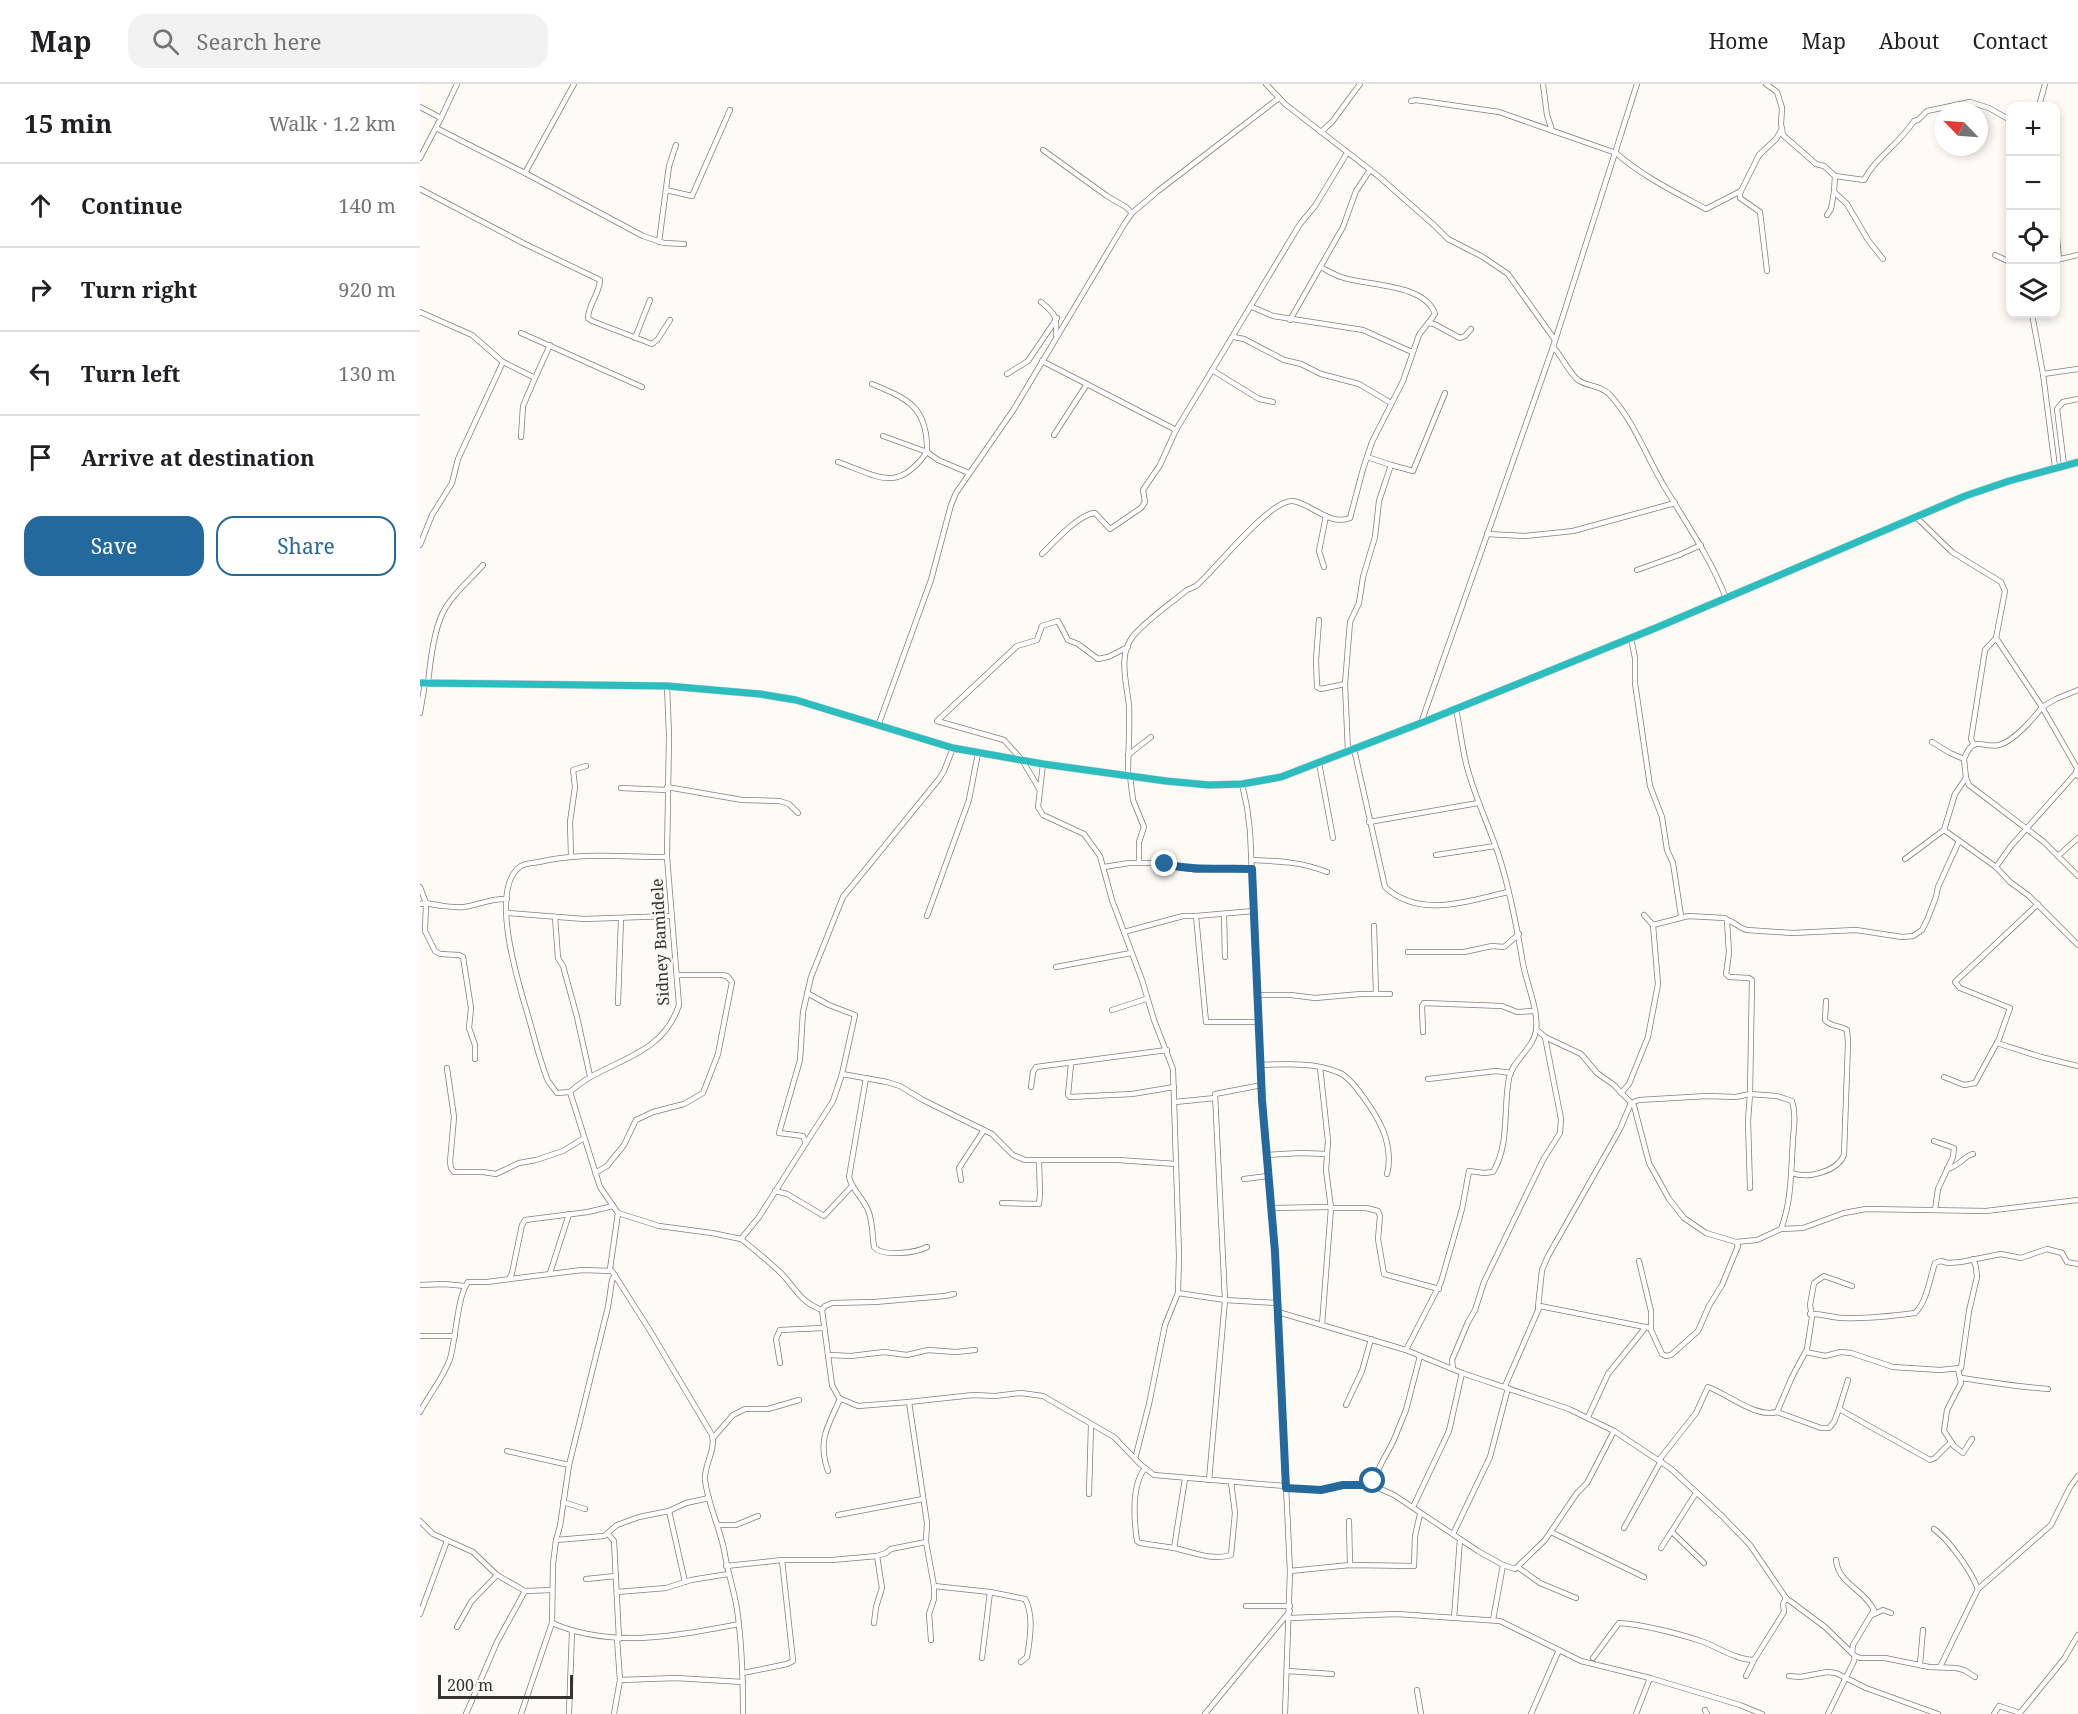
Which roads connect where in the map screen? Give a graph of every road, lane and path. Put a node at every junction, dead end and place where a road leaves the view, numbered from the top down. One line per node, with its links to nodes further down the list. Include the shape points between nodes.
1 (457, 84): 14 (street)
2 (574, 84): 26 (street)
3 (1266, 84): 9 (street)
4 (1360, 84): 19 (street)
5 (1543, 84): 18 (street)
6 (1637, 84): 23 (street)
7 (1766, 84): 17 (street, via 1777,92)
8 (2045, 84): 11 (street)
9 (1279, 98): 19 (street); 32 (street)
10 (1411, 101): 18 (street, via 1499,112)
11 (2041, 102)
12 (420, 107): 14 (street)
13 (730, 110): 29 (street, via 692,196)
14 (441, 118): 16 (street)
15 (2006, 118): 27 (street, via 1970,102 1935,108 1914,121 1863,181)
16 (436, 128): 24 (street); 26 (street)
17 (1782, 129): 27 (street, via 1783,135 1810,159); 30 (street, via 1758,155)
18 (1552, 130): 23 (street)
19 (1321, 132): 22 (street)
20 (676, 145): 29 (street)
21 (1043, 150): 32 (street)
22 (1347, 153): 25 (street); 45 (street)
23 (1616, 153): 30 (street, via 1655,181 1706,209); 57 (street)
24 (420, 158)
25 (1370, 170): 41 (street); 57 (street, via 1448,239 1508,274)
26 (525, 173): 34 (street)
27 (1835, 176): 31 (street)
28 (420, 189): 56 (street, via 599,279 588,318)
29 (666, 190): 34 (street)
30 (1741, 190): 42 (street, via 1740,198 1760,212)
31 (1834, 192): 33 (street); 38 (street, via 1847,204)
32 (1132, 213): 54 (street)
33 (1827, 216)
34 (659, 242): 35 (street)
35 (684, 244)
36 (1995, 255): 40 (street)
37 (2078, 255): 39 (street)
38 (1883, 259)
39 (2060, 259)
40 (2006, 260)
41 (1320, 267): 50 (street); 51 (street, via 1341,277 1412,293 1434,310)
42 (1767, 271)
43 (650, 300): 56 (street)
44 (1041, 302): 47 (street)
45 (1252, 306): 50 (street); 55 (street)
46 (420, 312): 61 (street, via 472,335)
47 (1057, 318): 54 (street); 65 (street, via 1028,361)
48 (2033, 318): 66 (street)
49 (670, 320): 56 (street, via 652,344)
50 (1290, 320): 60 (street, via 1363,330)
51 (1432, 322): 52 (street, via 1460,338); 60 (street, via 1419,335)
52 (1471, 329)
53 (521, 333): 58 (street)
54 (1056, 337): 62 (street)
55 (1234, 337): 64 (street); 74 (street, via 1321,374 1359,384)
56 (635, 338)
57 (1555, 340): 59 (street)
58 (550, 345): 67 (street); 70 (street)
59 (1553, 347): 87 (street, via 1578,380 1600,387 1613,398); 90 (street)
60 (1412, 351): 74 (street, via 1407,372)
61 (503, 362): 67 (street); 91 (street, via 458,459 452,483 432,515)
62 (1042, 362): 69 (street); 86 (street)
63 (2078, 369): 66 (street)
64 (1212, 370): 73 (street, via 1259,399); 75 (street)
65 (1006, 374)
66 (2043, 374): 85 (street)
67 (535, 378): 78 (street, via 523,406)
68 (872, 384): 79 (street, via 904,398 915,409 926,426)
69 (1087, 384): 75 (street); 76 (street)
70 (642, 387)
71 (1444, 393): 83 (street, via 1413,471)
72 (2078, 399): 84 (street, via 2063,402 2057,409)
73 (1274, 402)
74 (1391, 403): 80 (street)
75 (1176, 430): 93 (street, via 1143,490 1145,502 1141,508 1110,529 1091,513)
76 (1054, 435)
77 (883, 436): 79 (street)
78 (521, 437)
79 (927, 452): 81 (street, via 908,474 897,478 873,476); 86 (street)
80 (1367, 457): 83 (street); 88 (street, via 1350,518)
81 (838, 462)
82 (2078, 462): 84 (highway)
83 (1391, 465): 103 (street, via 1379,501 1375,537 1359,603 1350,622)
84 (2064, 465): 85 (highway)
85 (2055, 467): 89 (highway, via 1965,496)
86 (969, 473): 110 (street, via 951,505 931,580)
87 (1675, 503): 90 (street, via 1573,531 1525,536); 92 (street)
88 (1326, 516): 95 (street, via 1319,550); 101 (street, via 1294,501 1271,511 1203,580 1133,635)
89 (1916, 517): 97 (highway); 100 (street, via 1952,552 2004,586)
90 (1487, 534): 109 (street)
91 (420, 545)
92 (1701, 545): 96 (street); 97 (street)
93 (1042, 554)
94 (483, 566): 102 (street, via 443,612)
95 (1324, 567)
96 (1637, 570)
97 (1726, 598): 99 (highway)
98 (1318, 621): 103 (street, via 1317,687)
99 (1631, 638): 107 (highway); 163 (street, via 1650,786 1673,863)
100 (1996, 638): 106 (street); 113 (street, via 1985,650 1971,739)
101 (1128, 647): 117 (street, via 1124,662 1129,705); 119 (street, via 1098,659 1068,640 1058,621 1042,626 1037,639 1017,646 937,721 1004,740)
102 (424, 684): 104 (highway); 108 (street)
103 (1345, 684): 115 (street)
104 (667, 686): 110 (highway, via 796,700); 128 (street, Sidney Bamidele)
105 (2078, 690): 106 (street)
106 (2042, 707): 113 (street, via 2026,726 2001,745); 123 (street, via 2077,768)
107 (1456, 709): 109 (highway); 130 (street)
108 (420, 712)
109 (1421, 723): 115 (highway)
110 (878, 726): 114 (highway)
111 (1151, 737): 117 (street)
112 (1932, 742): 118 (street)
113 (1974, 745): 118 (street)
114 (952, 748): 116 (highway); 177 (street, via 944,771 843,897)
115 (1351, 751): 120 (highway); 132 (street)
116 (978, 753): 119 (highway); 161 (street, via 969,800)
117 (1128, 755): 124 (street)
118 (1964, 759): 125 (street)
119 (1022, 760): 121 (highway); 129 (street)
120 (1319, 763): 126 (highway, via 1281,777); 135 (street)
121 (1043, 764): 124 (highway); 129 (street)
122 (586, 766): 140 (street, via 573,770)
123 (2077, 775): 133 (street)
124 (1129, 776): 126 (highway, via 1209,785); 145 (street, via 1144,827)
125 (1966, 778): 133 (street, via 1978,792); 134 (street, via 1955,794)
126 (1242, 784): 144 (street)
127 (621, 788): 128 (street)
128 (667, 788): 131 (street, via 742,800 779,801); 142 (street, Sidney Bamidele)
129 (1040, 790): 146 (street, via 1041,814 1084,834)
130 (1478, 803): 132 (street); 138 (street)
131 (798, 813)
132 (1369, 822): 152 (street, via 1385,887 1394,895 1431,906)
133 (2028, 829): 141 (street); 147 (street)
134 (1944, 830): 137 (street); 143 (street)
135 (1334, 838)
136 (2078, 838): 141 (street)
137 (1959, 841): 147 (street); 166 (street, via 1927,920 1922,930 1912,936 1847,930 1757,931 1740,928)
138 (1495, 846): 139 (street); 152 (street)
139 (1436, 855)
140 (571, 856): 142 (street); 153 (street, via 523,865 512,875)
141 (2058, 856): 150 (street)
142 (667, 857): 160 (street, Sidney Bamidele)
143 (1905, 859)
144 (1252, 860): 148 (street); 149 (street, via 1291,862)
145 (1139, 863): 146 (street); 148 (street, via 1158,862 1197,870)
146 (1104, 867): 169 (street)
147 (1996, 867): 155 (street)
148 (1252, 869): 156 (street)
149 (1327, 872)
150 (2078, 876)
151 (420, 887): 154 (street)
152 (1508, 892): 170 (street)
153 (507, 899): 154 (street, via 461,907); 157 (street)
154 (423, 904): 192 (street, via 424,931 435,951 464,957)
155 (2037, 904): 171 (street); 190 (street, via 1955,982 1960,988 2010,1008)
156 (1254, 911): 158 (street); 180 (street)
157 (507, 913): 164 (street); 207 (street, via 513,967 545,1074 557,1093)
158 (1224, 914): 162 (street); 174 (street)
159 (1644, 915): 167 (street)
160 (670, 916): 165 (street); 176 (street, Sidney Bamidele)
161 (927, 916)
162 (1196, 916): 169 (street); 186 (street, via 1206,1022)
163 (1681, 916): 166 (street); 167 (street)
164 (555, 917): 165 (street); 200 (street, via 558,958)
165 (621, 918): 183 (street)
166 (1727, 920): 209 (street, via 1730,953 1726,974 1749,978 1754,985)
167 (1653, 925): 208 (street, via 1658,970 1656,1003 1648,1037 1629,1084)
168 (1374, 926): 178 (street)
169 (1124, 932): 173 (street)
170 (1519, 934): 172 (street, via 1504,947); 185 (street)
171 (2078, 945)
172 (1408, 952)
173 (1131, 953): 175 (street); 181 (street)
174 (1225, 957)
175 (1056, 967)
176 (676, 975): 200 (street, Sidney Bamidele, via 679,1005 661,1037 642,1052); 223 (street, via 727,975 732,982 710,1080 703,1093 692,1100 636,1120 624,1145)
177 (807, 993): 199 (street, via 855,1015); 216 (street, via 800,1060 779,1133 801,1136)
178 (1376, 994): 179 (street); 180 (street, via 1315,998)
179 (1389, 994)
180 (1257, 995): 186 (street)
181 (1146, 999): 184 (street); 191 (street)
182 (1826, 1001): 224 (street, via 1825,1020 1847,1030 1844,1155 1832,1168 1812,1175)
183 (618, 1003)
184 (1112, 1010)
185 (1534, 1011): 187 (street); 188 (street, via 1424,1003)
186 (1258, 1022): 194 (street)
187 (1536, 1029): 189 (street); 198 (street)
188 (1423, 1032)
189 (1545, 1037): 208 (street, via 1581,1054); 276 (street, via 1561,1119 1560,1133 1484,1282 1476,1310)
190 (1997, 1042): 195 (street); 201 (street, via 1976,1083 1964,1085)
191 (1167, 1050): 193 (street); 205 (street)
192 (475, 1059)
193 (1071, 1064): 205 (street, via 1070,1097); 206 (street, via 1036,1067)
194 (1260, 1065): 196 (street); 204 (street)
195 (2078, 1066)
196 (1320, 1067): 217 (street); 225 (street, via 1349,1078 1382,1126 1388,1153)
197 (447, 1068): 214 (street, via 454,1117 450,1162 454,1172 496,1174 563,1151)
198 (1511, 1073): 203 (street); 256 (street, via 1497,1163 1490,1173 1469,1171)
199 (842, 1074): 202 (street); 216 (street, via 830,1108)
200 (590, 1076): 207 (street, Sidney Bamidele)
201 (1944, 1077)
202 (866, 1078): 213 (street, via 900,1086); 229 (street, via 850,1165)
203 (1428, 1078)
204 (1262, 1085): 210 (street, via 1215,1094); 219 (street)
205 (1174, 1087): 211 (street)
206 (1031, 1088)
207 (570, 1092): 214 (street)
208 (1621, 1093): 212 (street)
209 (1750, 1094): 212 (street, via 1656,1098); 224 (street, via 1792,1101); 230 (street)
210 (1215, 1098): 211 (street); 259 (street)
211 (1175, 1102): 221 (street)
212 (1631, 1103): 242 (street, via 1647,1158 1669,1199 1697,1227); 261 (street, via 1548,1256 1541,1276)
213 (984, 1130): 220 (street, via 1017,1157); 228 (street, via 958,1168)
214 (584, 1138): 223 (street)
215 (1934, 1141): 222 (street, via 1954,1148)
216 (806, 1143): 231 (street)
217 (1327, 1154): 219 (street); 236 (street)
218 (1973, 1154): 222 (street)
219 (1266, 1155): 226 (street)
220 (1039, 1161): 221 (street); 233 (street, via 1039,1204)
221 (1176, 1164): 258 (street)
222 (1947, 1169): 237 (street, via 1938,1189)
223 (596, 1173): 234 (street)
224 (1792, 1173): 240 (street)
225 (1387, 1174)
226 (1268, 1176): 227 (street); 235 (street)
227 (1244, 1179)
228 (961, 1180)
229 (852, 1186): 231 (street, via 824,1216); 243 (street, via 869,1212 876,1251 917,1252)
230 (1750, 1188)
231 (775, 1191): 241 (street)
232 (2078, 1200): 237 (street, via 1986,1211)
233 (1002, 1203)
234 (613, 1206): 238 (street); 239 (street)
235 (1271, 1208): 236 (street); 260 (street)
236 (1331, 1208): 256 (street, via 1378,1211 1384,1274); 265 (street)
237 (1935, 1210): 240 (street, via 1866,1209 1803,1228)
238 (618, 1213): 241 (street, via 658,1226); 247 (street)
239 (568, 1214): 248 (street, via 531,1218 522,1223); 249 (street)
240 (1781, 1229): 242 (street, via 1758,1240)
241 (741, 1239): 262 (street, via 780,1272 807,1304)
242 (1736, 1242): 267 (street, via 1722,1285 1696,1333 1666,1356)
243 (927, 1246)
244 (1973, 1259): 246 (street, via 2001,1254 2021,1258 2047,1249); 264 (street, via 1935,1263 1916,1313 1869,1318); 280 (street, via 1977,1276)
245 (1640, 1260): 267 (street, via 1651,1311)
246 (2078, 1264)
247 (610, 1269): 249 (street); 250 (street)
248 (512, 1273): 251 (street); 252 (street)
249 (550, 1273): 251 (street)
250 (615, 1275): 296 (street); 302 (street)
251 (516, 1278): 252 (street)
252 (509, 1279): 254 (street, via 471,1282)
253 (420, 1285): 254 (street)
254 (465, 1286): 269 (street)
255 (1852, 1287): 264 (street, via 1820,1277 1812,1287)
256 (1439, 1289): 272 (street)
257 (954, 1293): 262 (street, via 885,1302 832,1303)
258 (1178, 1293): 259 (street); 300 (street, via 1165,1325)
259 (1225, 1300): 260 (street); 307 (street)
260 (1278, 1303): 263 (street)
261 (1539, 1307): 267 (street); 284 (street)
262 (822, 1310): 266 (street)
263 (1278, 1312): 265 (street); 310 (street)
264 (1810, 1314): 273 (street)
265 (1322, 1325): 270 (street)
266 (823, 1328): 274 (street); 277 (street, via 780,1330 776,1339)
267 (1648, 1328): 293 (street, via 1608,1374)
268 (420, 1336): 269 (street)
269 (455, 1336): 291 (street, via 447,1366)
270 (1371, 1339): 272 (street); 289 (street)
271 (975, 1350): 274 (street)
272 (1406, 1350): 275 (street)
273 (1806, 1352): 280 (street, via 1826,1356 1851,1353 1893,1367); 292 (street)
274 (829, 1355): 286 (street, via 832,1385)
275 (1420, 1356): 278 (street); 309 (street, via 1406,1410)
276 (1452, 1360): 278 (street); 279 (street)
277 (780, 1363)
278 (1445, 1365): 279 (street)
279 (1453, 1368): 281 (street)
280 (1958, 1369): 282 (street)
281 (1462, 1373): 284 (street); 316 (street, via 1449,1431)
282 (1961, 1378): 285 (street); 298 (street, via 1944,1426)
283 (1848, 1380): 290 (street)
284 (1507, 1387): 293 (street); 330 (street, via 1490,1457)
285 (2048, 1389)
286 (840, 1399): 288 (street, via 858,1406); 304 (street, via 823,1442)
287 (799, 1400): 296 (street, via 768,1409 745,1409 733,1415)
288 (909, 1402): 294 (street, via 1036,1394); 314 (street)
289 (1346, 1405)
290 (1839, 1409): 292 (street, via 1829,1428); 298 (street, via 1930,1460)
291 (420, 1412)
292 (1778, 1412): 301 (street, via 1746,1407 1708,1387 1696,1413)
293 (1588, 1417): 295 (street)
294 (1091, 1425): 300 (street, via 1114,1437); 312 (street)
295 (1614, 1431): 301 (street); 327 (street, via 1587,1483)
296 (712, 1438): 313 (street, via 713,1449 705,1475)
297 (1972, 1439): 298 (street, via 1963,1453)
298 (1951, 1442)
299 (507, 1451): 302 (street)
300 (1135, 1459): 303 (street)
301 (1660, 1460): 311 (street); 325 (street)
302 (569, 1465): 315 (street)
303 (1145, 1468): 306 (street, via 1154,1475); 335 (street, via 1138,1482 1137,1541)
304 (828, 1471)
305 (2078, 1476): 354 (street, via 2051,1525)
306 (1185, 1479): 307 (street); 335 (street)
307 (1209, 1480): 308 (street)
308 (1231, 1482): 310 (street); 335 (street, via 1231,1555 1208,1557)
309 (1372, 1485): 310 (street, via 1321,1490); 316 (street)
310 (1286, 1487): 345 (street)
311 (1696, 1493): 328 (street); 359 (street, via 1750,1545)
312 (1089, 1494)
313 (709, 1498): 318 (street); 324 (street)
314 (923, 1499): 320 (street); 334 (street)
315 (563, 1502): 317 (street); 332 (street)
316 (1413, 1507): 319 (street)
317 (585, 1509)
318 (669, 1511): 329 (street, via 617,1525); 351 (street)
319 (1420, 1514): 330 (street); 341 (street, via 1414,1566)
320 (838, 1515)
321 (759, 1516): 324 (street, via 736,1525)
322 (1349, 1521): 341 (street)
323 (420, 1522): 333 (street)
324 (718, 1525): 343 (street)
325 (1624, 1528)
326 (1934, 1529): 354 (street, via 1965,1565)
327 (1551, 1532): 344 (street); 349 (street)
328 (1672, 1532): 336 (street); 340 (street)
329 (609, 1534): 332 (street); 348 (street, via 614,1542)
330 (1453, 1534): 331 (street)
331 (1460, 1539): 342 (street); 366 (street)
332 (556, 1540): 353 (street)
333 (447, 1541): 347 (street, via 473,1552); 363 (street)
334 (926, 1542): 337 (street); 352 (street)
335 (1174, 1548)
336 (1661, 1548)
337 (877, 1556): 338 (street); 369 (street, via 882,1588)
338 (782, 1560): 343 (street); 387 (street, via 793,1661)
339 (1836, 1560): 364 (street, via 1842,1578 1871,1604)
340 (1704, 1563)
341 (1350, 1565): 345 (street)
342 (1503, 1565): 344 (street); 367 (street)
343 (726, 1566): 346 (street)
344 (1519, 1568): 358 (street, via 1540,1583)
345 (1290, 1571): 361 (street)
346 (728, 1574): 351 (street); 370 (street)
347 (497, 1575): 355 (street); 371 (street, via 471,1602)
348 (616, 1576): 350 (street); 356 (street)
349 (1644, 1577)
350 (586, 1580)
351 (685, 1582): 356 (street, via 666,1588)
352 (934, 1586): 357 (street); 376 (street, via 929,1614)
353 (552, 1590): 355 (street); 368 (street)
354 (1978, 1590): 385 (street)
355 (525, 1591): 397 (street)
356 (617, 1592): 375 (street)
357 (990, 1592): 380 (street); 383 (street, via 1027,1601 1030,1633 1027,1657)
358 (1576, 1598)
359 (1786, 1598): 379 (street, via 1825,1627); 382 (street, via 1784,1612)
360 (1246, 1606): 361 (street)
361 (1290, 1608): 365 (street); 402 (street)
362 (1891, 1613): 364 (street, via 1883,1610)
363 (420, 1614)
364 (1872, 1615): 379 (street, via 1853,1646)
365 (1290, 1618): 366 (street, via 1396,1614); 386 (street)
366 (1454, 1618): 367 (street)
367 (1493, 1620): 378 (street)
368 (552, 1623): 373 (street); 398 (street)
369 (874, 1623)
370 (739, 1624): 375 (street, via 660,1638); 387 (street)
371 (457, 1627)
372 (1923, 1630): 384 (street)
373 (572, 1631): 375 (street); 399 (street)
374 (2078, 1635): 377 (street)
375 (618, 1639): 394 (street)
376 (931, 1640)
377 (2075, 1642): 411 (street)
378 (1559, 1650): 392 (street, via 1581,1661); 405 (street)
379 (1855, 1657): 384 (street); 393 (street)
380 (982, 1658)
381 (1593, 1658): 382 (street, via 1619,1623 1700,1641)
382 (1754, 1660): 390 (street)
383 (1021, 1662)
384 (1920, 1664): 385 (street)
385 (1940, 1667): 391 (street, via 1961,1669)
386 (1287, 1671): 388 (street); 403 (street)
387 (743, 1673): 395 (street)
388 (1332, 1674)
389 (1789, 1676): 393 (street, via 1827,1672)
390 (1746, 1677)
391 (1976, 1677)
392 (1650, 1678): 406 (street); 407 (street)
393 (1846, 1679): 408 (street); 409 (street)
394 (620, 1680): 395 (street); 400 (street)
395 (743, 1682): 401 (street)
396 (1418, 1690): 404 (street)
397 (466, 1714)
398 (521, 1714)
399 (569, 1714)
400 (614, 1714)
401 (743, 1714)
402 (1205, 1714)
403 (1285, 1714)
404 (1421, 1714)
405 (1531, 1714)
406 (1636, 1714)
407 (1762, 1714)
408 (1828, 1714)
409 (1938, 1714)
410 (1994, 1714): 411 (street, via 1999,1706)
411 (2020, 1714)

